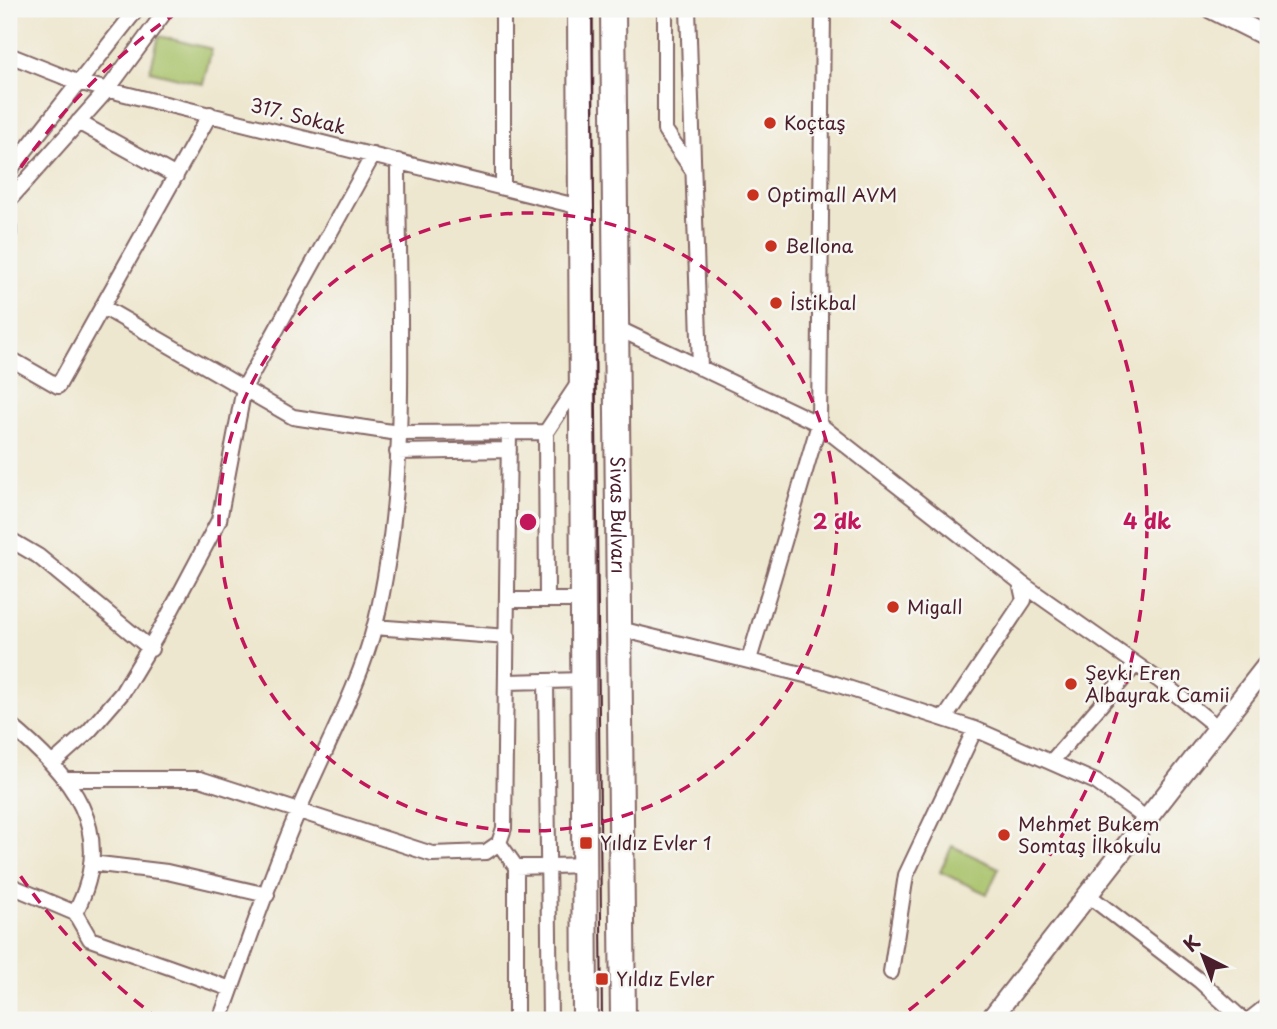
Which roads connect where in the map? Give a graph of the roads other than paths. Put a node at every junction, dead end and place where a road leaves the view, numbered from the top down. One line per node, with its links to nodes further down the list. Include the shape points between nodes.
1 (137, 9): 12 (street)
2 (167, 9): 13 (street)
3 (503, 9): 21 (street)
4 (580, 9): 23 (highway, Sivas Bulvarı)
5 (613, 9): 25 (highway, Sivas Bulvarı)
6 (665, 9): 19 (street, via 665,130)
7 (688, 9): 19 (street)
8 (823, 9): 30 (street)
9 (1212, 9): 10 (street)
10 (1268, 37)
11 (9, 55): 12 (street, 317. Sokak)
12 (77, 82): 13 (street, 317. Sokak); 18 (street)
13 (108, 89): 14 (street, 317. Sokak); 15 (street)
14 (210, 114): 16 (street, 317. Sokak); 20 (street)
15 (78, 122): 20 (street); 22 (street)
16 (373, 155): 17 (street, 317. Sokak); 29 (street)
17 (398, 161): 21 (street, 317. Sokak); 33 (street)
18 (9, 171)
19 (694, 172): 27 (street)
20 (176, 176): 24 (street)
21 (503, 188): 23 (street, 317. Sokak)
22 (9, 200)
23 (580, 207): 28 (highway, Sivas Bulvarı)
24 (103, 307): 26 (street, via 58,386); 29 (street)
25 (615, 327): 27 (street); 42 (highway, Sivas Bulvarı)
26 (9, 358)
27 (700, 368): 30 (street)
28 (581, 380): 32 (street); 40 (highway, Sivas Bulvarı)
29 (244, 388): 33 (street, via 293,417); 44 (street, via 219,520)
30 (819, 424): 37 (street); 45 (street)
31 (509, 432): 32 (street); 33 (street); 34 (street)
32 (546, 432): 39 (street)
33 (398, 433): 35 (street)
34 (509, 450): 35 (street); 38 (street)
35 (397, 452): 41 (street, via 387,559)
36 (9, 538): 44 (street, via 38,556)
37 (1020, 582): 46 (street); 51 (street, via 1024,600)
38 (508, 600): 39 (street); 43 (street)
39 (547, 600): 40 (street)
40 (583, 600): 48 (highway, Sivas Bulvarı)
41 (374, 626): 43 (street); 58 (street, via 368,652)
42 (620, 629): 45 (street); 76 (highway, Sivas Bulvarı)
43 (508, 637): 50 (street)
44 (151, 649): 56 (street, via 106,712)
45 (749, 660): 51 (street)
46 (1136, 664): 53 (street); 55 (street)
47 (1268, 664): 53 (street)
48 (584, 680): 49 (street); 62 (highway, Sivas Bulvarı)
49 (547, 681): 50 (street); 63 (street)
50 (507, 682): 60 (street, via 505,828)
51 (945, 718): 54 (street)
52 (9, 724): 56 (street)
53 (1218, 728): 59 (street)
54 (975, 729): 55 (street); 69 (street, via 906,875)
55 (1052, 761): 59 (street, via 1096,782)
56 (52, 764): 57 (street)
57 (68, 779): 58 (street, via 200,779); 61 (street, via 87,818)
58 (298, 811): 60 (street, via 432,854 486,852); 66 (street)
59 (1147, 819): 67 (street)
60 (499, 843): 64 (street)
61 (91, 863): 66 (street, via 167,872); 68 (street)
62 (586, 865): 63 (street); 75 (highway, Sivas Bulvarı)
63 (548, 866): 64 (street); 74 (street)
64 (516, 867): 73 (street)
65 (9, 885): 68 (street)
66 (267, 894): 70 (street)
67 (1088, 895): 77 (street); 78 (street)
68 (75, 913): 70 (street, via 90,939)
69 (891, 972)
70 (231, 989): 72 (street)
71 (1268, 1005): 79 (street)
72 (220, 1020)
73 (516, 1020)
74 (550, 1020)
75 (585, 1020)
76 (622, 1020)
77 (990, 1020)
78 (1243, 1020)
79 (1249, 1020)

